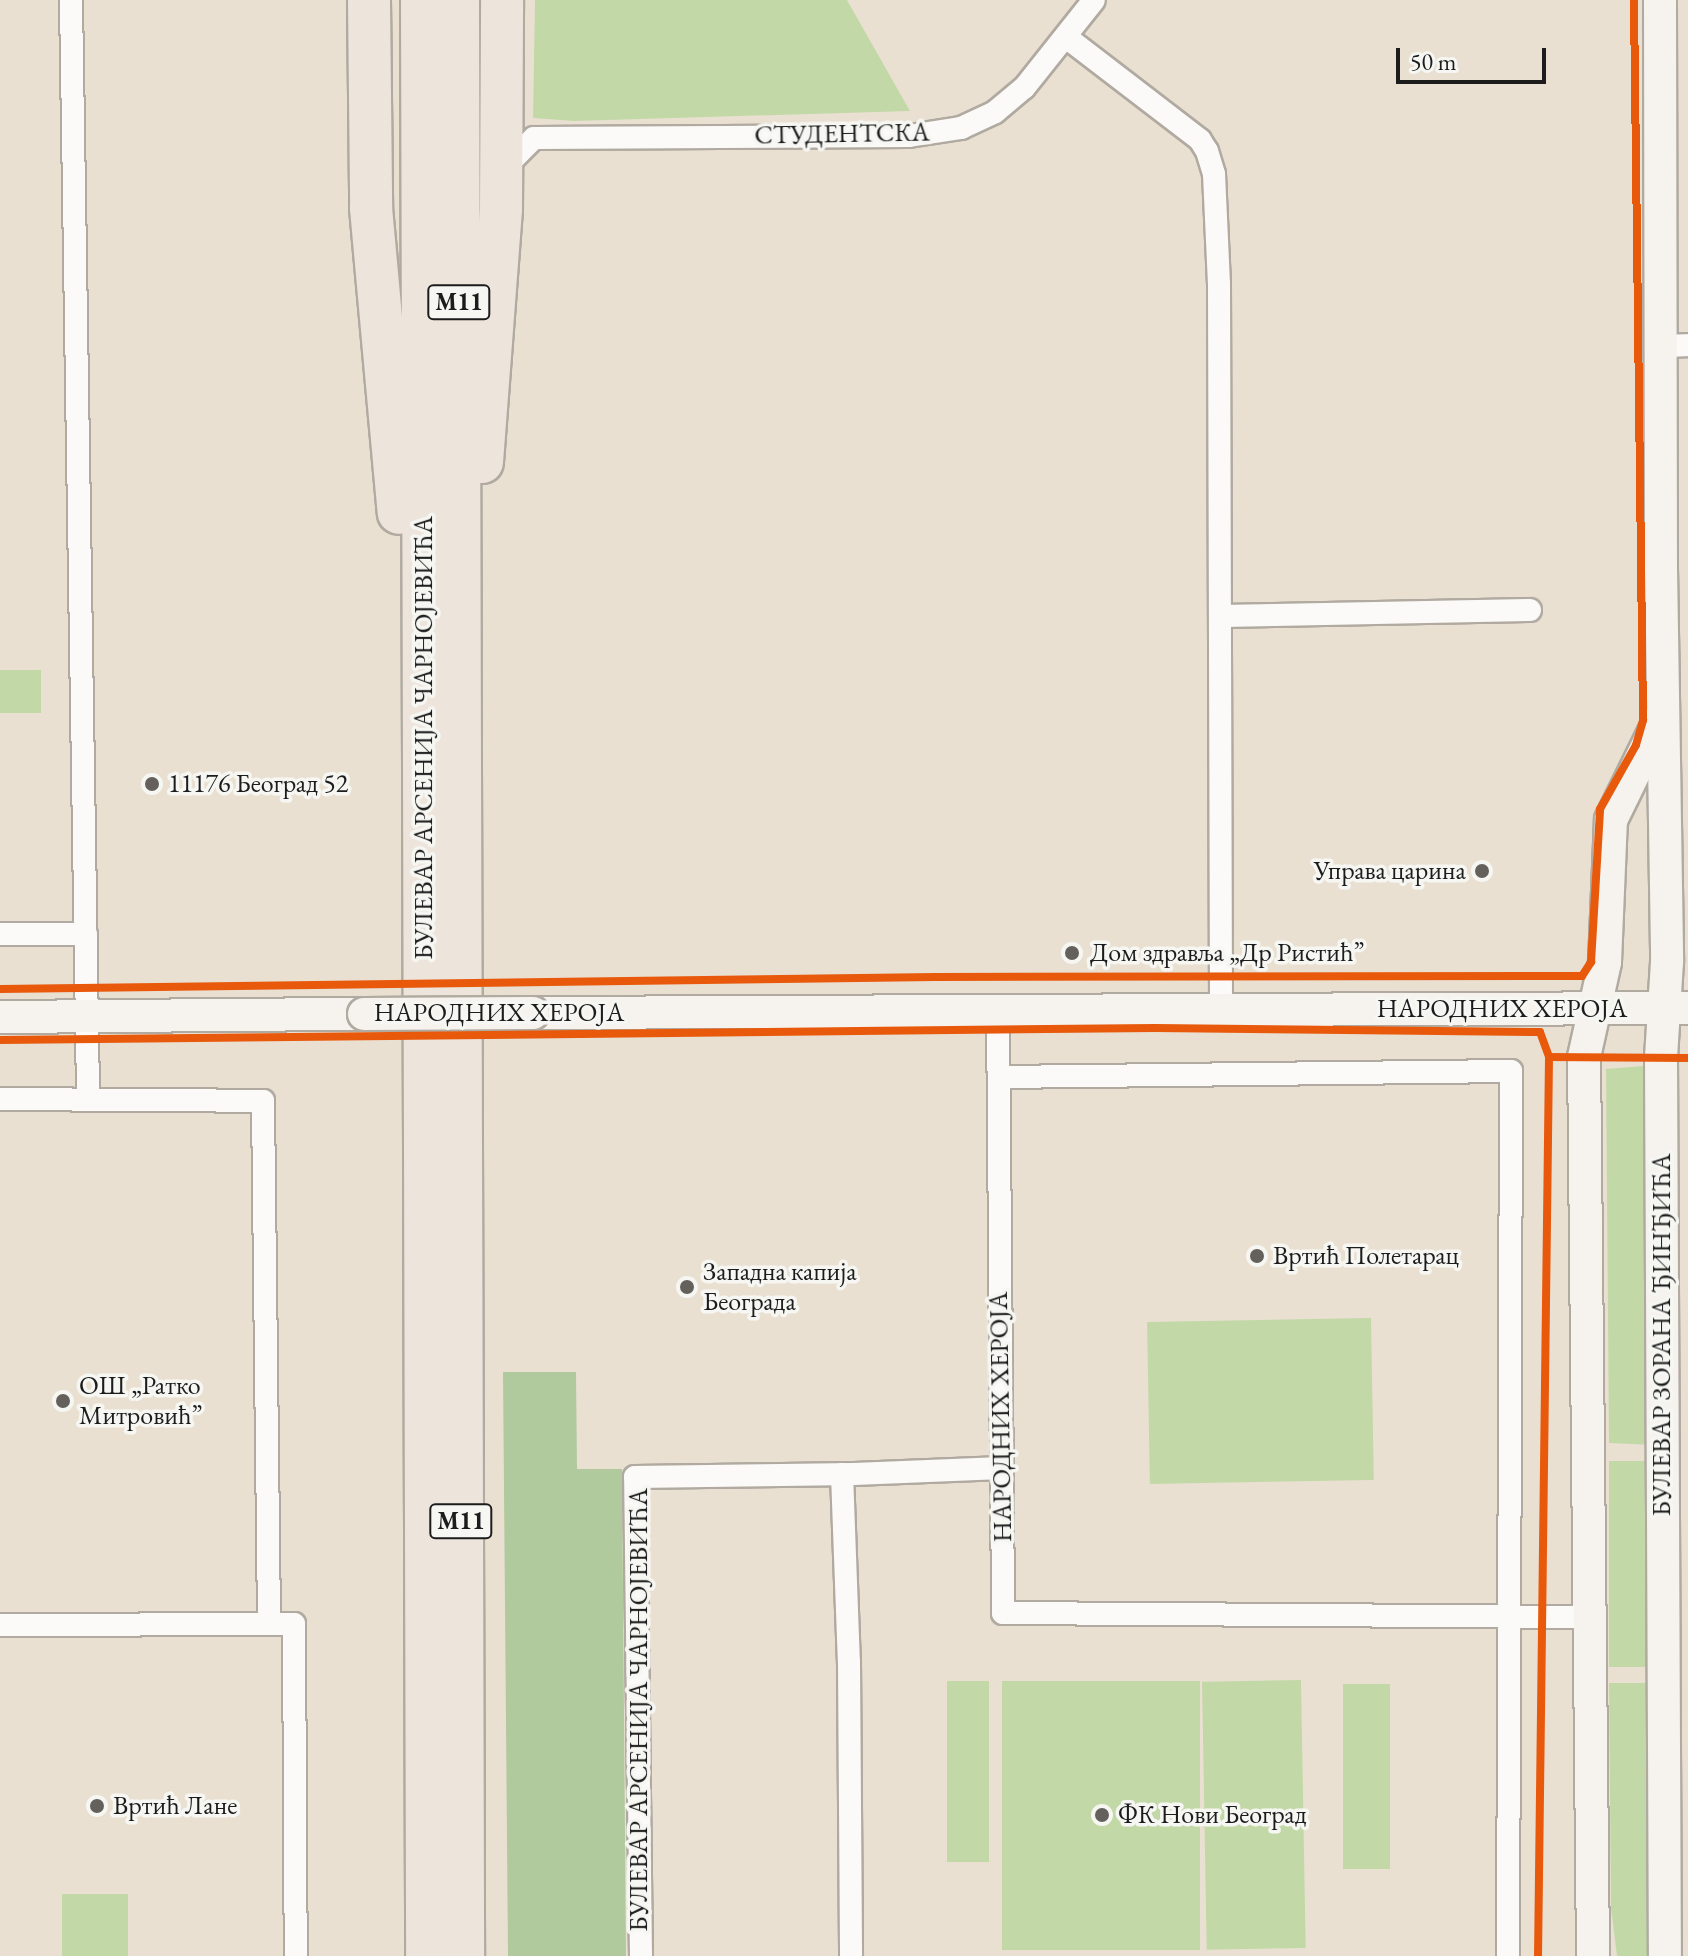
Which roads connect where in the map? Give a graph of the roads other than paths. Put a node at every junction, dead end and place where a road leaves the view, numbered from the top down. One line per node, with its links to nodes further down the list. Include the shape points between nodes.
1 (71, 0): 18 (street)
2 (369, 0): 13 (highway, via 371,208 402,536 411,573)
3 (422, 0): 13 (highway, БУЛЕВАР АРСЕНИЈА ЧАРНОЈЕВИЋА / M11)
4 (458, 0): 13 (highway, БУЛЕВАР АРСЕНИЈА ЧАРНОЈЕВИЋА / M11)
5 (502, 0): 9 (highway)
6 (1094, 0): 8 (street, СТУДЕНТСКА)
7 (1660, 0): 12 (street, БУЛЕВАР ЗОРАНА ЂИНЂИЋА)
8 (1066, 37): 10 (street, СТУДЕНТСКА, via 1012,100 951,131 909,136); 15 (street, via 1200,140 1211,160 1219,284)
9 (502, 104): 10 (street); 11 (highway)
10 (534, 138): 11 (street)
11 (502, 171): 13 (highway, via 492,357 471,568)
12 (1674, 345): 16 (street, БУЛЕВАР ЗОРАНА ЂИНЂИЋА)
13 (440, 600): 35 (highway, БУЛЕВАР АРСЕНИЈА ЧАРНОЈЕВИЋА / M11); 36 (highway, БУЛЕВАР АРСЕНИЈА ЧАРНОЈЕВИЋА / M11)
14 (1530, 610): 15 (street)
15 (1221, 616): 21 (street)
16 (1662, 715): 19 (street, БУЛЕВАР ЗОРАНА ЂИНЂИЋА, via 1611,820 1605,962); 20 (street, БУЛЕВАР ЗОРАНА ЂИНЂИЋА)
17 (0, 934): 18 (street)
18 (86, 943): 23 (street)
19 (1595, 1008): 20 (street, НАРОДНИХ ХЕРОЈА); 21 (street, НАРОДНИХ ХЕРОЈА); 31 (street, БУЛЕВАР ЗОРАНА ЂИНЂИЋА, via 1584,1057)
20 (1678, 1008): 41 (street, БУЛЕВАР ЗОРАНА ЂИНЂИЋА, via 1661,1057)
21 (1221, 1010): 22 (street, НАРОДНИХ ХЕРОЈА)
22 (998, 1011): 23 (street, НАРОДНИХ ХЕРОЈА, bridge); 25 (street, НАРОДНИХ ХЕРОЈА)
23 (87, 1016): 24 (street, НАРОДНИХ ХЕРОЈА); 27 (street)
24 (0, 1017)
25 (999, 1077): 28 (street, НАРОДНИХ ХЕРОЈА); 30 (street, via 1511,1071)
26 (0, 1099): 27 (street)
27 (88, 1099): 32 (street, via 263,1101)
28 (1002, 1468): 29 (street, БУЛЕВАР АРСЕНИЈА ЧАРНОЈЕВИЋА); 30 (street, НАРОДНИХ ХЕРОЈА, via 1003,1613)
29 (842, 1474): 37 (street, БУЛЕВАР АРСЕНИЈА ЧАРНОЈЕВИЋА, via 635,1477); 38 (street)
30 (1509, 1617): 31 (street); 39 (street)
31 (1588, 1617): 40 (street, БУЛЕВАР ЗОРАНА ЂИНЂИЋА)
32 (269, 1624): 33 (street); 34 (street, via 294,1624)
33 (0, 1625)
34 (296, 1956)
35 (427, 1956)
36 (463, 1956)
37 (641, 1956)
38 (851, 1956)
39 (1508, 1956)
40 (1593, 1956)
41 (1665, 1956)

